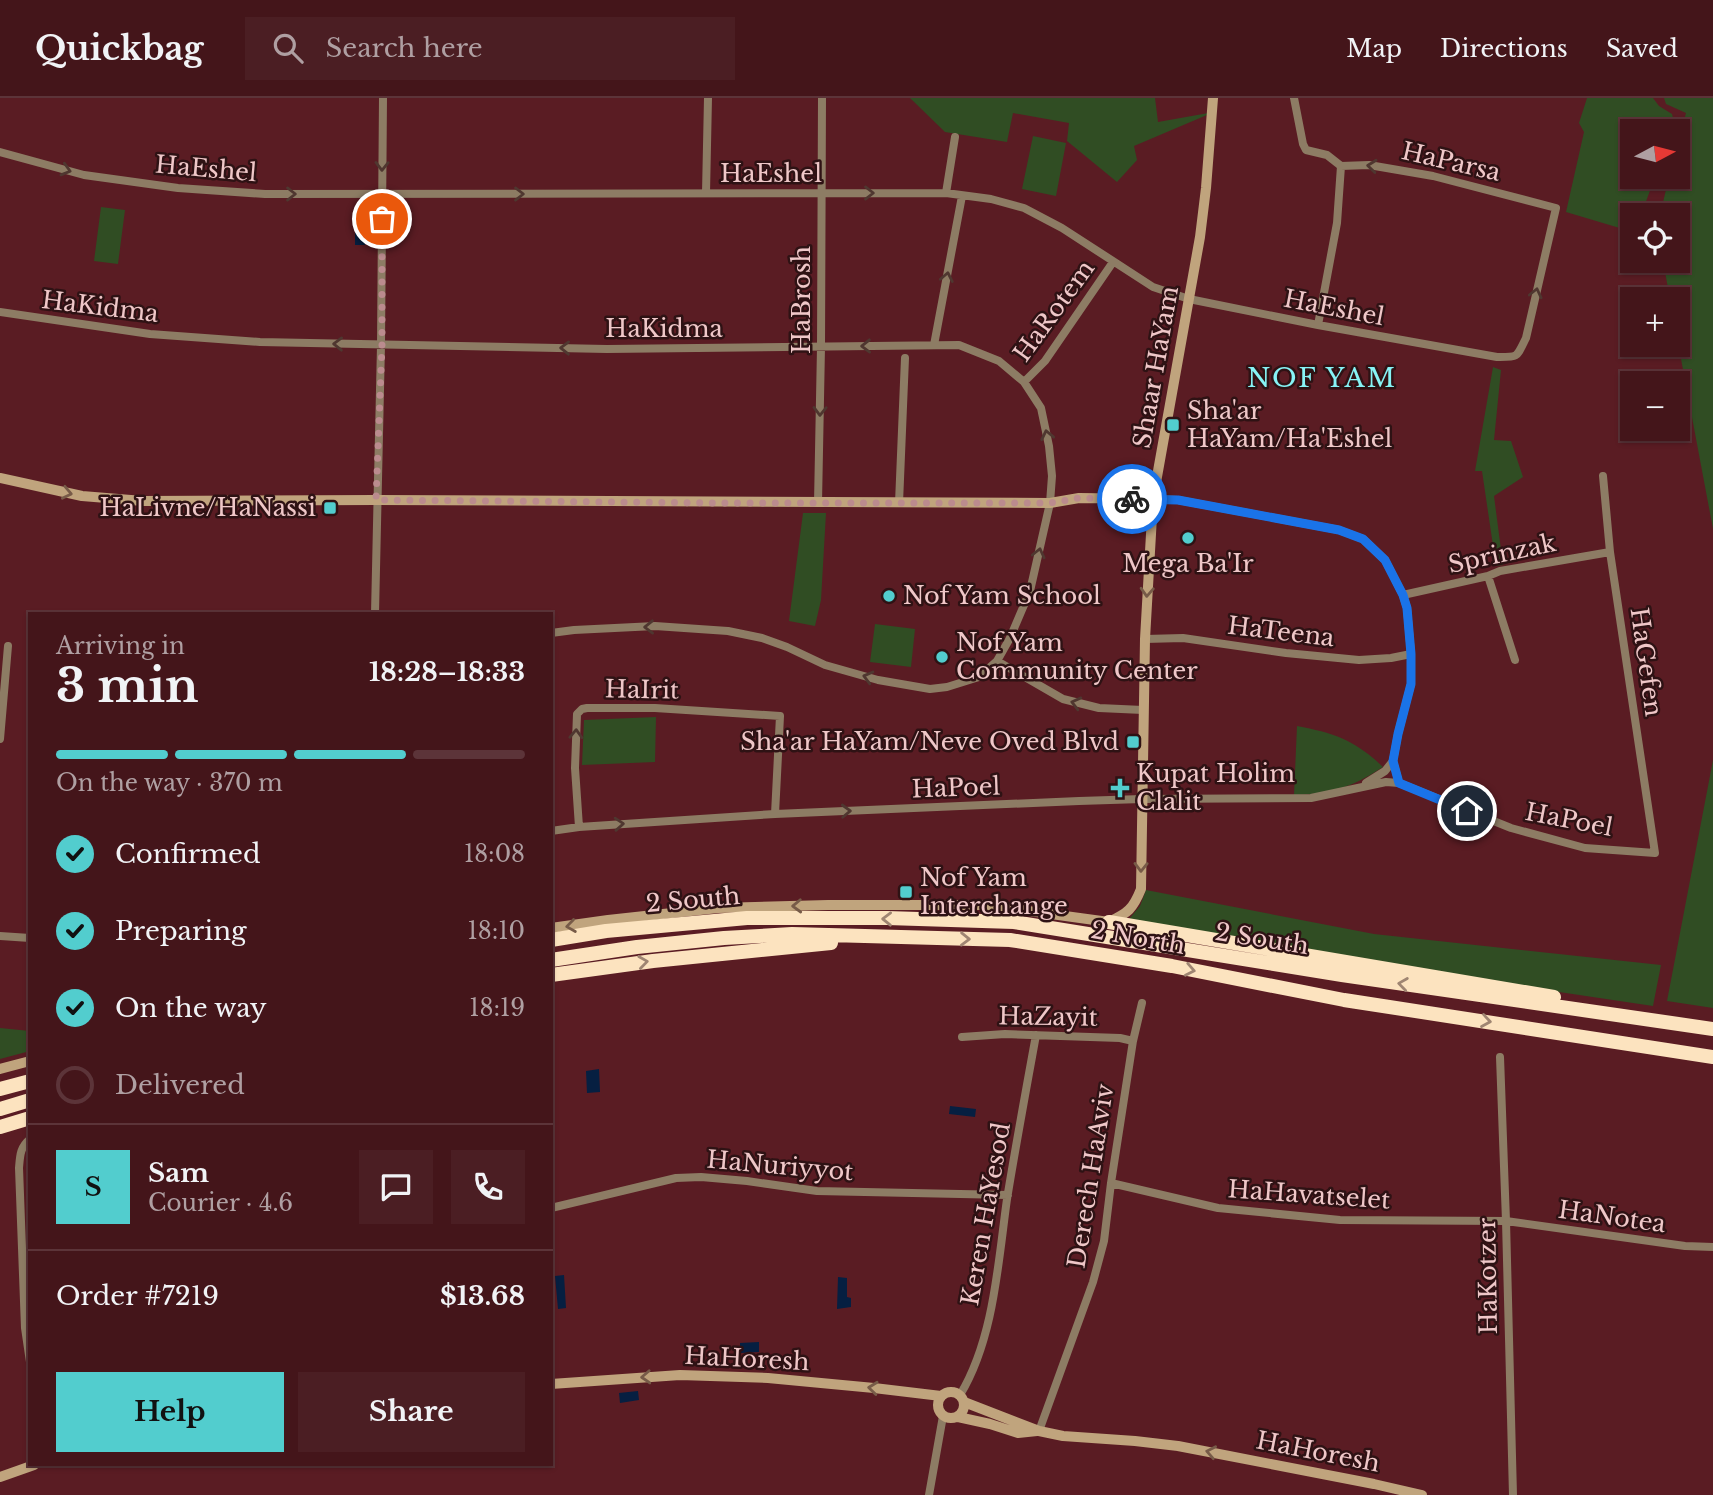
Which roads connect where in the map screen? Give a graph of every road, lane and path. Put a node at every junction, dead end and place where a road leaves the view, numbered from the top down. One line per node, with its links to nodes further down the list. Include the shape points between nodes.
1 (383, 98): 12 (street, one-way to 12)
2 (708, 98): 9 (street)
3 (822, 98): 10 (street, HaBrosh)
4 (1213, 98): 15 (street, Shaar HaYam, via 1206,188)
5 (1294, 98): 8 (street, via 1306,150 1327,155)
6 (956, 137): 11 (street)
7 (0, 152): 12 (street, HaEshel, one-way to 12, via 84,175 178,188)
8 (1342, 166): 17 (street, via 1337,223); 21 (street, HaParsa, one-way to 8, via 1526,338 1556,208 1433,176 1369,165)
9 (706, 193): 10 (street, HaEshel); 12 (street, HaEshel, one-way to 9)
10 (822, 193): 11 (street, HaEshel, one-way to 11); 20 (street, HaBrosh)
11 (946, 193): 13 (street, HaEshel)
12 (382, 194): 18 (street)
13 (962, 196): 14 (street, HaEshel, via 991,198 1024,208); 19 (street, one-way to 13)
14 (1113, 262): 15 (street, HaEshel, via 1153,287); 23 (street, HaRotem, via 1045,361)
15 (1189, 299): 17 (street, HaEshel); 26 (street, Shaar HaYam)
16 (0, 312): 18 (street, HaKidma, one-way to 16, via 150,334)
17 (1318, 325): 21 (street, HaEshel, via 1497,358)
18 (382, 345): 20 (street, HaKidma, one-way to 18); 27 (street)
19 (934, 345): 20 (street, HaKidma, one-way to 20); 23 (street, HaKidma, via 959,345 999,362)
20 (821, 347): 28 (street, HaBrosh, one-way to 28)
21 (1515, 357)
22 (905, 358): 29 (street)
23 (1024, 382): 30 (street, HaKidma, one-way to 23, via 1052,475 1041,408)
24 (1603, 476): 31 (street, HaGefen)
25 (0, 478): 27 (street, one-way to 27, via 82,496 143,501)
26 (1153, 499): 30 (street, via 1079,498); 33 (street, via 1339,530 1363,539 1385,560); 36 (street, Shaar HaYam, one-way to 36)
27 (376, 500): 28 (street); 34 (street)
28 (818, 503): 29 (street)
29 (899, 503): 30 (street)
30 (1050, 503): 40 (street, HaKidma, one-way to 30, via 1030,591)
31 (1610, 552): 32 (street, Sprinzak); 50 (street, HaGefen)
32 (1488, 576): 33 (street, Sprinzak); 39 (street)
33 (1403, 595): 38 (street)
34 (375, 612)
35 (553, 633): 40 (street, one-way to 35, via 979,677 930,690 825,665 762,638 728,631 655,626)
36 (1145, 639): 38 (street, HaTeena, via 1183,638 1359,660); 41 (street, Shaar HaYam)
37 (8, 646): 42 (street)
38 (1411, 654): 43 (street, via 1411,684)
39 (1515, 660)
40 (997, 661): 41 (street, one-way to 40, via 1099,708 1063,699)
41 (1143, 710): 46 (street, Shaar HaYam)
42 (0, 739)
43 (1393, 761): 44 (street); 45 (street, HaPoel)
44 (1399, 783): 45 (street, HaPoel); 50 (street, HaPoel, via 1511,828 1585,848)
45 (1362, 786): 46 (street, HaPoel, via 1311,798)
46 (1142, 799): 47 (street, HaPoel, one-way to 46); 51 (street, Shaar HaYam, one-way to 51, via 1141,889 1135,905)
47 (775, 814): 48 (street, HaPoel, one-way to 47); 48 (street, HaIrit, one-way to 47, via 575,768 577,714 582,709 655,708 780,716)
48 (579, 827): 49 (street, HaPoel)
49 (553, 831)
50 (1655, 853)
51 (1109, 922): 52 (street, one-way to 52, via 985,905 828,905 718,908); 60 (highway, via 1618,1007)
52 (553, 928)
53 (0, 936): 54 (street)
54 (28, 938)
55 (897, 938): 57 (highway, 2 North, via 792,934 724,938); 58 (highway, one-way to 55); 65 (highway, 2 North, one-way to 65, via 1010,940 1344,1000)
56 (553, 940): 60 (highway, 2 South, one-way to 56, via 1014,922 747,918)
57 (553, 960)
58 (553, 975)
59 (1142, 1003): 63 (street, Derech HaAviv)
60 (1713, 1029)
61 (1036, 1035): 62 (street, HaZayit); 63 (street, HaZayit); 76 (street, Keren HaYesod)
62 (962, 1037)
63 (1133, 1041): 75 (street, Derech HaAviv)
64 (1500, 1057): 78 (street, HaKotzer)
65 (1713, 1057)
66 (28, 1062): 67 (street)
67 (0, 1069)
68 (28, 1082): 69 (highway)
69 (0, 1089)
70 (28, 1101): 71 (highway)
71 (0, 1109)
72 (28, 1119): 73 (highway)
73 (0, 1127)
74 (28, 1141): 80 (street, via 20,1153 19,1168)
75 (1111, 1183): 78 (street, HaHavatselet, via 1218,1208 1340,1220); 87 (street, Derech HaAviv, via 1093,1282)
76 (1008, 1195): 77 (street, HaNuriyyot, via 817,1191 702,1177 676,1178); 84 (street, Keren HaYesod, via 984,1338)
77 (553, 1208)
78 (1506, 1222): 79 (street, HaNotea); 92 (street, HaKotzer)
79 (1713, 1247)
80 (27, 1280): 81 (street)
81 (28, 1346)
82 (553, 1384): 83 (street, HaHoresh, one-way to 82, via 691,1375)
83 (941, 1396): 84 (street, via 952,1392); 85 (street, via 937,1407)
84 (962, 1399): 86 (street, via 963,1411); 87 (street, HaHoresh)
85 (943, 1416): 86 (street); 90 (street)
86 (958, 1417): 87 (street, HaHoresh, via 1018,1433)
87 (1039, 1431): 91 (street, HaHoresh, one-way to 87, via 1178,1446)
88 (31, 1466): 89 (street)
89 (0, 1477)
90 (929, 1495)
91 (1422, 1495)
92 (1513, 1495)

